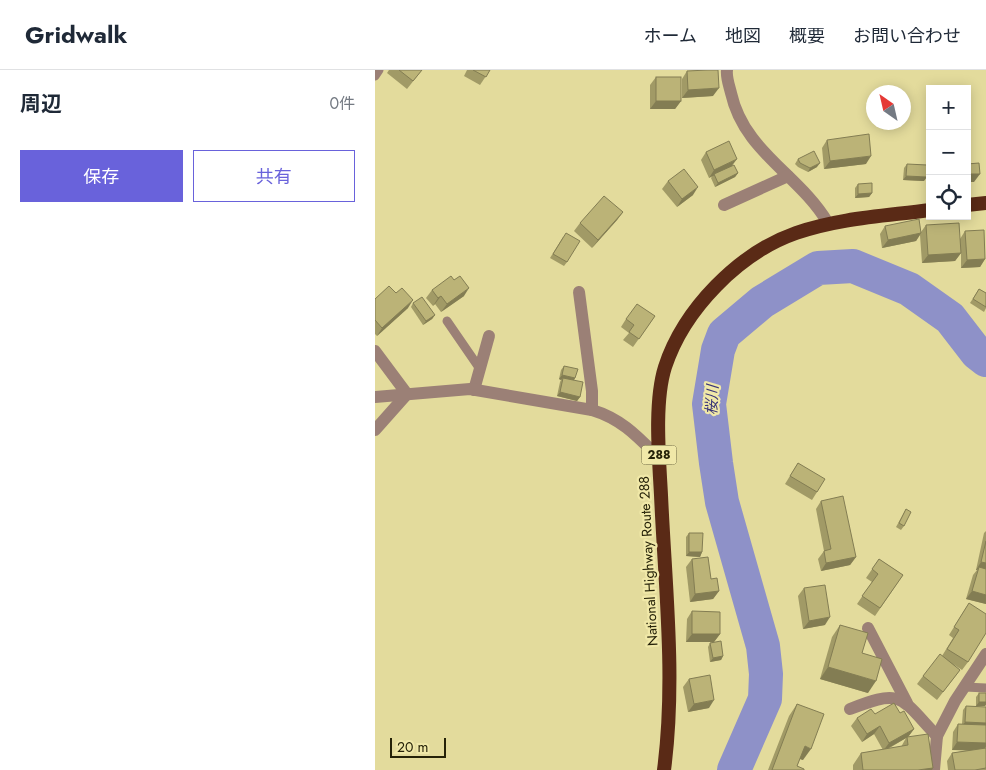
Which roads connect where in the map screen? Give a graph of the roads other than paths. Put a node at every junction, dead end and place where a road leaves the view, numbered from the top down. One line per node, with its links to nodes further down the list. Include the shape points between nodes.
1 (379, 70): 3 (lane)
2 (727, 70): 4 (street, via 733,105 744,130)
3 (375, 76)
4 (788, 176): 7 (street); 9 (street, via 815,203)
5 (986, 202): 6 (highway)
6 (971, 204)
7 (723, 205)
8 (926, 211): 9 (highway, 288)
9 (828, 223): 20 (highway, National Highway Route 288 / 288, via 794,234 758,252 719,284 696,311 675,343 665,367 660,388)
10 (579, 292): 18 (street)
11 (447, 321): 14 (lane)
12 (489, 336): 14 (street)
13 (375, 351): 16 (street)
14 (480, 368): 15 (street)
15 (475, 390): 16 (street); 18 (street)
16 (407, 394): 17 (street); 19 (street)
17 (375, 397)
18 (593, 410): 20 (street, via 608,414 624,424)
19 (375, 430)
20 (659, 458): 28 (highway, National Highway Route 288 / 288, via 668,630 669,708)
21 (868, 628): 25 (street)
22 (986, 654): 23 (street)
23 (965, 686): 24 (lane); 27 (street)
24 (986, 688)
25 (909, 706): 26 (street, via 896,697 885,696); 27 (street)
26 (850, 709)
27 (937, 736): 29 (street)
28 (664, 770)
29 (934, 770)

